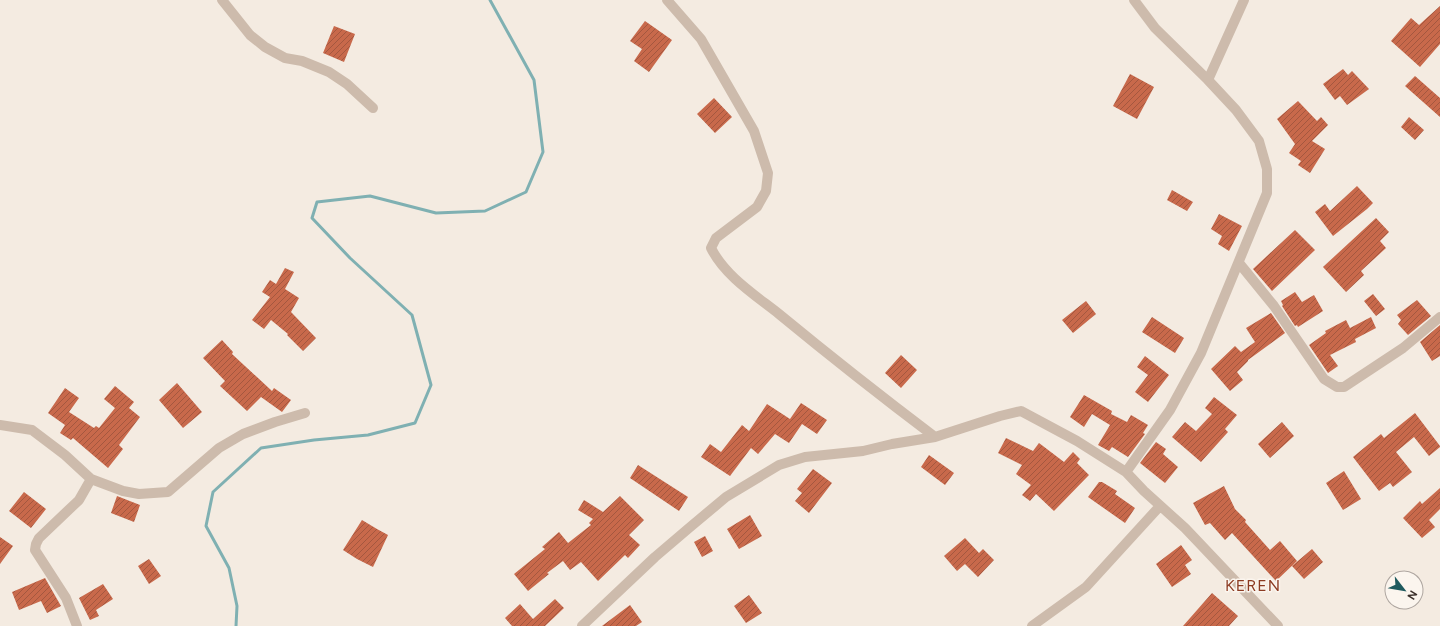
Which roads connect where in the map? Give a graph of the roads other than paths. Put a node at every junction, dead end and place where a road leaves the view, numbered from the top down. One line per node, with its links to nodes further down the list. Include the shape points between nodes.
1 (222, 0): 6 (street, via 250,35 265,47 285,58 302,61 329,72 347,84)
2 (667, 0): 11 (street, via 701,39 754,131 768,173 766,191 756,207 716,238 711,248 716,258 738,280 847,370)
3 (1134, 0): 5 (street, via 1155,28)
4 (1244, 0): 5 (street)
5 (1208, 80): 7 (street, via 1236,110 1259,141 1267,169 1267,193)
6 (373, 108)
7 (1239, 263): 8 (street, via 1274,306 1324,379 1337,387 1344,387 1403,348); 12 (street, via 1202,354 1170,410)
8 (1440, 317)
9 (305, 413): 13 (street, via 243,434 219,448 168,492 139,494)
10 (0, 426): 13 (street, via 32,430)
11 (934, 437): 12 (street, via 1022,411); 17 (street, via 863,451 805,457 779,465 726,498 689,528)
12 (1126, 472): 14 (street)
13 (91, 479): 16 (street, via 79,500 39,538 35,550 66,598)
14 (1160, 506): 15 (street, via 1185,528); 18 (street, via 1086,587)
15 (1272, 624)
16 (77, 626)
17 (582, 626)
18 (1032, 626)

